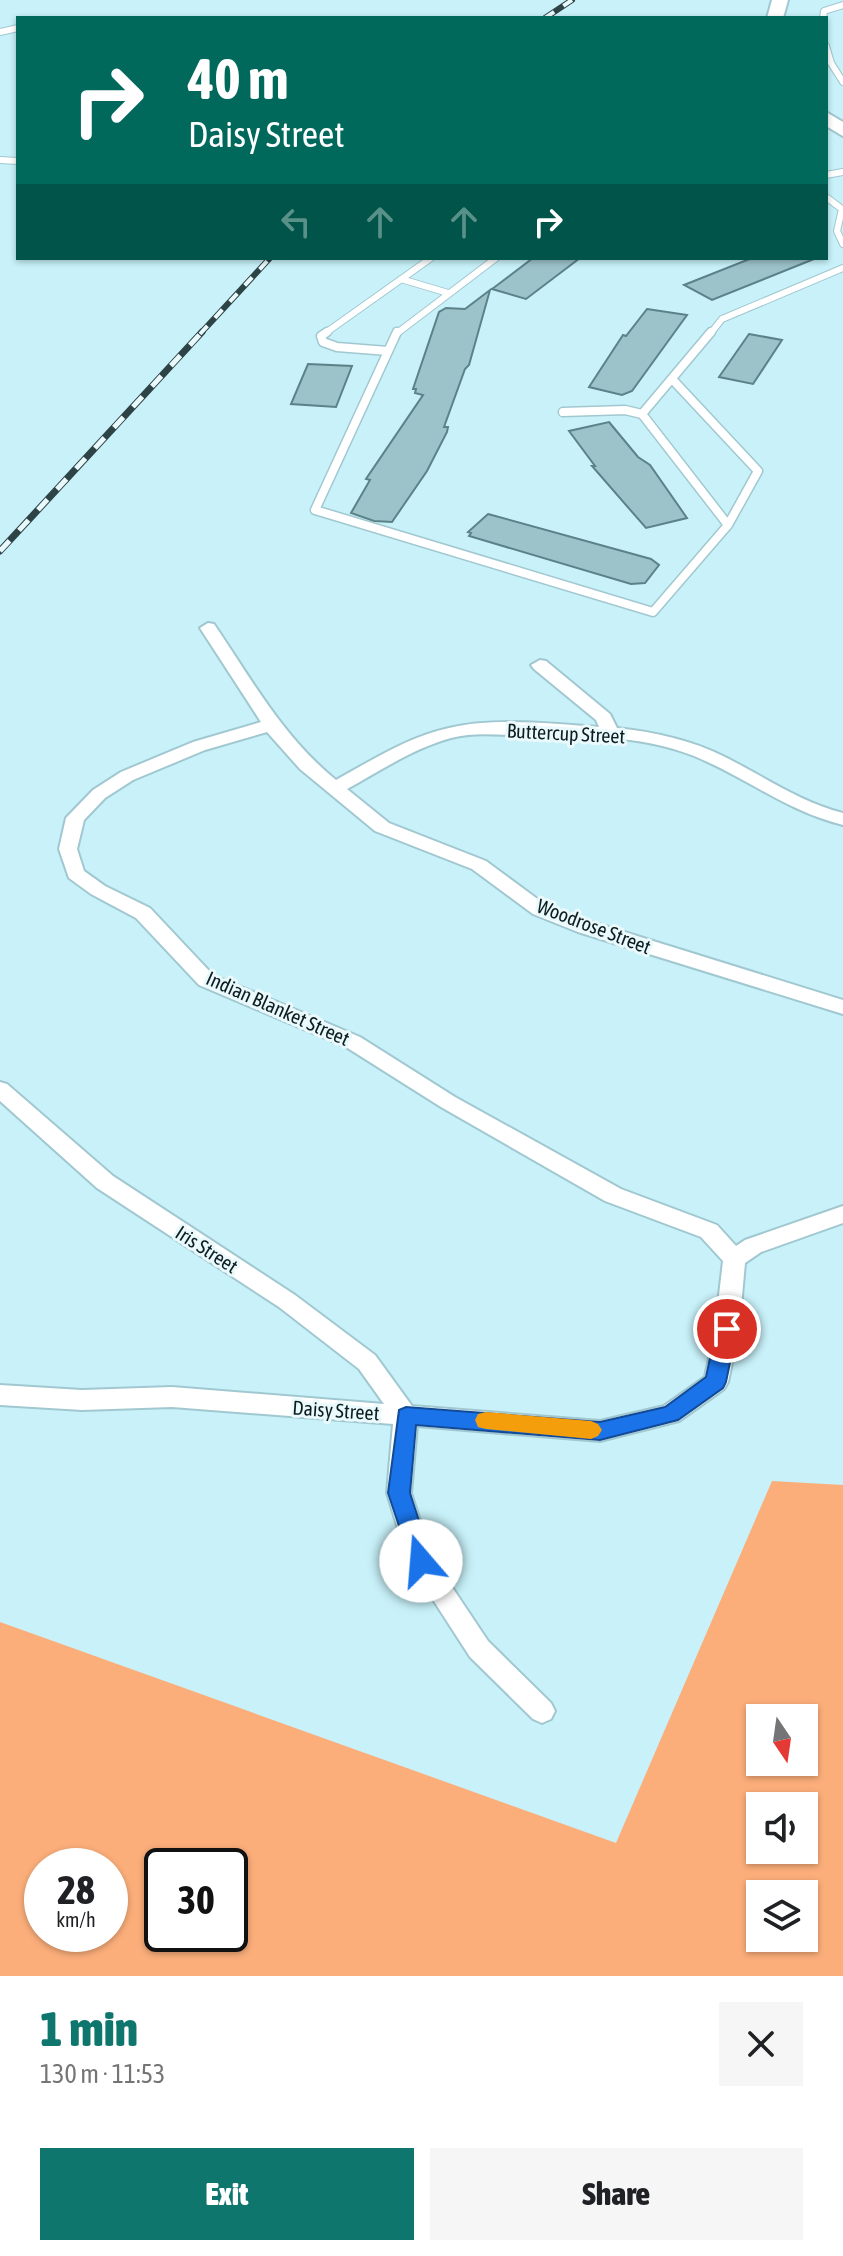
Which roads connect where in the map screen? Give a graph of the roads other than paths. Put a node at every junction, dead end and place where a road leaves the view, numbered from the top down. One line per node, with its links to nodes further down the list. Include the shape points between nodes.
1 (843, 5): 2 (lane, via 824,11)
2 (823, 16)
3 (828, 53): 4 (lane)
4 (843, 82)
5 (828, 198): 6 (lane, via 842,209 837,231)
6 (843, 244)
7 (428, 260): 10 (lane)
8 (493, 260): 11 (lane)
9 (843, 268): 13 (lane, via 722,319)
10 (401, 279): 11 (lane); 12 (lane, via 321,336 337,347)
11 (448, 293): 12 (lane, via 397,332)
12 (388, 351): 16 (lane, via 315,510 653,612)
13 (672, 379): 15 (lane); 16 (lane, via 758,471)
14 (563, 412): 15 (lane)
15 (642, 414): 16 (lane)
16 (728, 525)
17 (208, 628): 19 (street, Woodrose Street)
18 (540, 665): 20 (street, via 604,718)
19 (271, 725): 21 (street, Woodrose Street); 26 (street, Indian Blanket Street, via 199,746 127,776 99,794 75,818 68,849 76,874 143,913 206,980 353,1042 613,1195 709,1231)
20 (610, 732): 21 (street, Buttercup Street, via 446,733 413,744); 22 (street, Buttercup Street, via 701,753 793,805)
21 (333, 789): 23 (street, Woodrose Street, via 382,827 479,865 540,910)
22 (843, 819)
23 (843, 1007)
24 (0, 1089): 28 (street, Iris Street, via 105,1182 287,1301 367,1362)
25 (843, 1214): 26 (street, via 753,1246)
26 (734, 1259): 28 (street, Daisy Street, via 716,1382 671,1414 600,1431)
27 (0, 1395): 28 (street, Daisy Street, via 82,1400 172,1397)
28 (406, 1416): 29 (street, via 399,1493 421,1561 479,1649)
29 (542, 1711)

